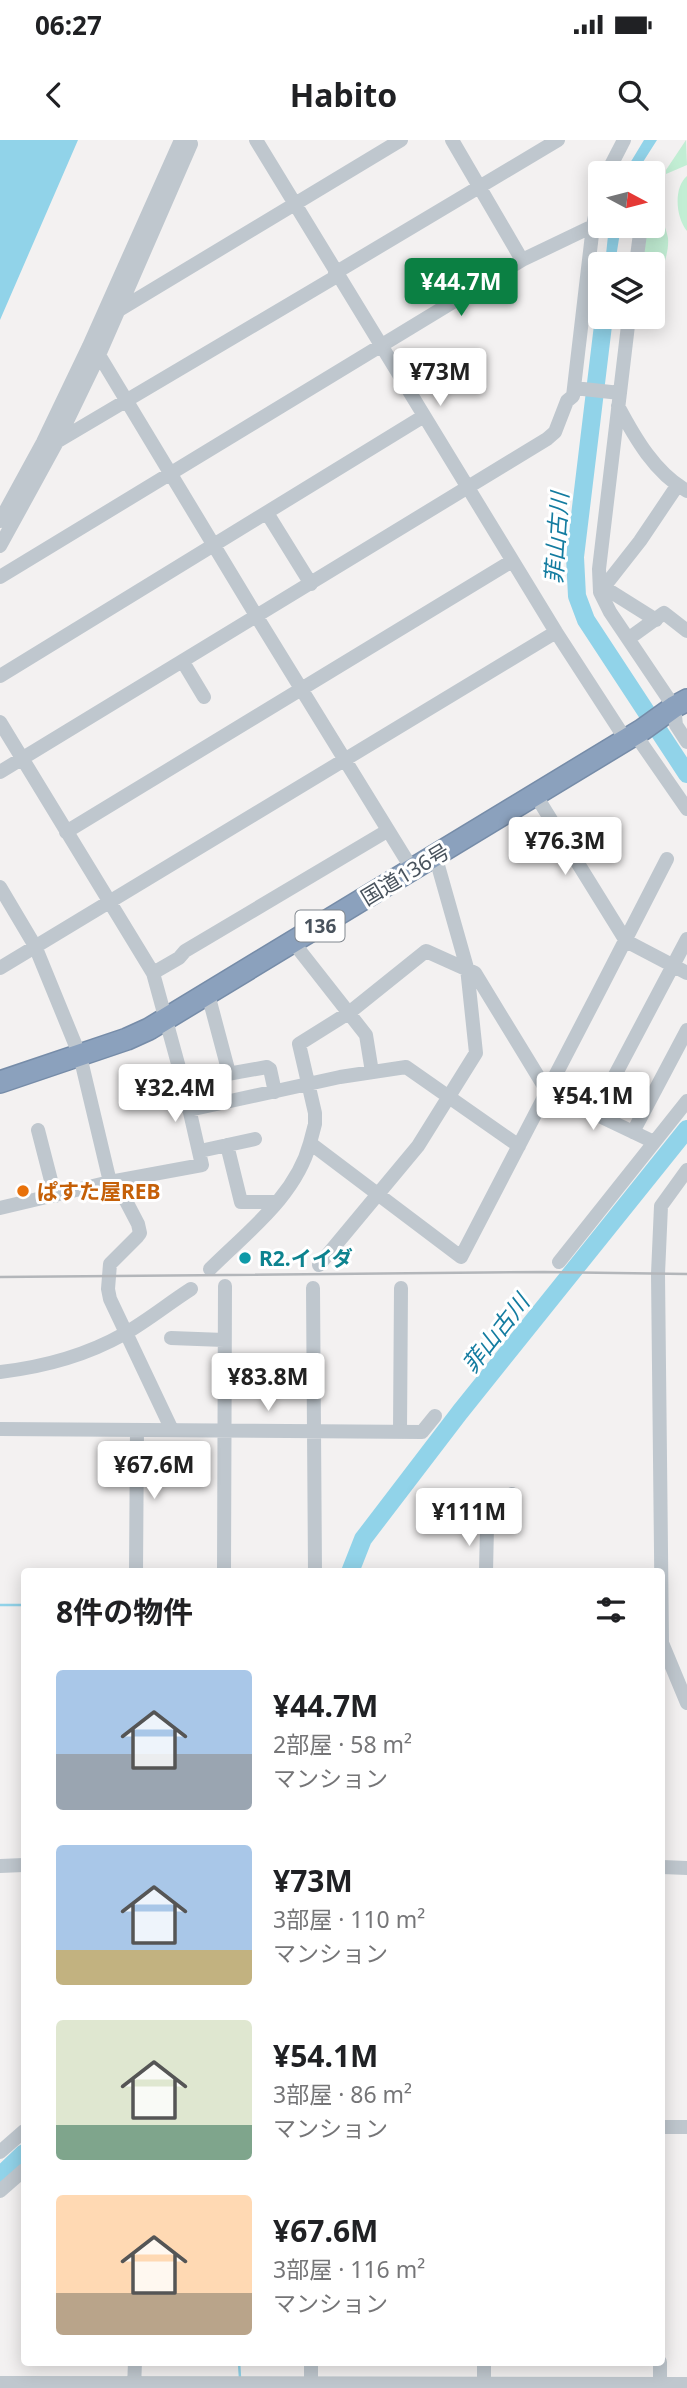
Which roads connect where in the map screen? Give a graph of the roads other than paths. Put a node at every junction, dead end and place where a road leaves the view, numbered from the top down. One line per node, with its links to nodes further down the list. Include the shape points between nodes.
1 (181, 140): 30 (street, via 89,346)
2 (189, 140): 15 (street)
3 (256, 140): 10 (street)
4 (401, 140): 10 (street)
5 (452, 140): 9 (street)
6 (558, 140): 9 (street)
7 (624, 140): 8 (street)
8 (613, 161)
9 (478, 188): 13 (street); 14 (street)
10 (296, 205): 14 (street); 15 (street)
11 (588, 228): 13 (street)
12 (592, 238): 19 (street)
13 (522, 260): 17 (street)
14 (336, 274): 17 (street); 21 (street)
15 (119, 310): 18 (street)
16 (627, 329): 20 (street)
17 (382, 345): 22 (street); 26 (street)
18 (99, 355): 21 (street); 24 (street)
19 (574, 388): 20 (street); 27 (street, via 555,432)
20 (618, 397): 23 (street); 25 (street)
21 (128, 401): 24 (street); 26 (street)
22 (424, 416): 27 (street); 29 (street)
23 (632, 432): 25 (street); 28 (street, via 661,471)
24 (57, 442): 31 (street)
25 (610, 472): 36 (street, via 599,569)
26 (171, 474): 32 (street); 34 (street)
27 (469, 488): 33 (street); 35 (street)
28 (682, 488): 36 (street)
29 (267, 513): 32 (street); 35 (street)
30 (0, 521)
31 (0, 546)
32 (214, 546): 37 (street); 43 (street)
33 (512, 561): 40 (street); 44 (street)
34 (0, 577)
35 (311, 584): 37 (street)
36 (603, 590): 38 (street); 41 (street, via 610,612)
37 (257, 617): 42 (street); 44 (street)
38 (656, 620): 39 (street, via 664,613); 41 (street)
39 (687, 631)
40 (556, 632): 48 (street); 51 (street)
41 (628, 639): 46 (street)
42 (183, 662): 45 (street); 50 (street)
43 (0, 676)
44 (301, 689): 51 (street); 56 (street)
45 (204, 696)
46 (676, 707): 48 (highway, 国道136号 / 136); 49 (street, via 676,725)
47 (0, 722): 50 (street)
48 (634, 735): 53 (highway, 国道136号 / 136); 54 (street)
49 (687, 741)
50 (22, 759): 52 (street); 56 (street)
51 (344, 761): 55 (street); 61 (street)
52 (0, 772)
53 (535, 794): 57 (highway, 国道136号 / 136); 63 (street)
54 (687, 808)
55 (387, 831): 59 (street); 69 (street)
56 (66, 832): 61 (street)
57 (435, 855): 59 (highway, 国道136号 / 136); 68 (street)
58 (667, 859): 63 (street)
59 (412, 869): 64 (highway, 国道136号 / 136)
60 (0, 887): 65 (street)
61 (110, 902): 65 (street); 69 (street)
62 (687, 939): 66 (street)
63 (626, 941): 66 (street); 81 (street)
64 (293, 942): 71 (highway, 国道136号 / 136); 72 (street)
65 (36, 946): 67 (street); 75 (street)
66 (673, 965): 70 (street); 86 (street)
67 (0, 968)
68 (467, 968): 72 (street, via 424,951); 81 (street, via 475,973); 83 (street, via 477,1053)
69 (153, 973): 73 (street)
70 (687, 973)
71 (208, 993): 73 (highway, 国道136号 / 136); 77 (street)
72 (350, 1012): 76 (street, via 368,1037); 80 (street, via 299,1044)
73 (166, 1019): 75 (highway, 国道136号 / 136, via 127,1040); 79 (street)
74 (687, 1030): 88 (street)
75 (80, 1056): 78 (highway, 国道136号 / 136); 96 (street)
76 (372, 1072): 80 (street); 83 (street, via 406,1067)
77 (229, 1073): 79 (street); 82 (street, via 268,1067)
78 (0, 1082)
79 (183, 1082): 85 (street)
80 (310, 1085): 82 (street); 91 (street, via 315,1120)
81 (547, 1091): 86 (street); 93 (street)
82 (275, 1092): 85 (street)
83 (449, 1097): 93 (street); 97 (street, via 418,1146)
84 (687, 1101): 90 (street)
85 (189, 1110): 94 (street)
86 (595, 1113): 88 (street)
87 (38, 1130): 98 (street)
88 (634, 1132): 90 (street)
89 (255, 1139): 92 (street)
90 (654, 1142): 101 (street)
91 (310, 1143): 97 (street); 99 (street, via 300,1170)
92 (227, 1145): 94 (street); 99 (street, via 241,1202)
93 (519, 1146): 97 (street, via 461,1257)
94 (200, 1151): 96 (street, via 202,1165)
95 (687, 1170): 124 (street, via 661,1206)
96 (110, 1182): 98 (street); 108 (street, via 125,1200 140,1233 110,1264 108,1276 110,1299)
97 (377, 1194): 102 (street)
98 (55, 1196): 100 (street)
99 (277, 1202): 103 (street)
100 (0, 1208)
101 (559, 1262)
102 (319, 1265)
103 (210, 1269)
104 (225, 1286): 110 (street)
105 (401, 1287): 118 (street)
106 (313, 1288): 117 (street)
107 (191, 1289): 108 (street)
108 (125, 1333): 111 (street, via 92,1350 34,1368); 115 (street)
109 (171, 1338): 110 (street)
110 (224, 1340): 116 (street)
111 (0, 1372)
112 (435, 1416): 118 (street, via 422,1432)
113 (0, 1429): 114 (street)
114 (137, 1430): 115 (street); 120 (street)
115 (172, 1430): 116 (street)
116 (224, 1430): 117 (street); 121 (street)
117 (313, 1430): 118 (street); 122 (street)
118 (400, 1430)
119 (512, 1494): 123 (street, via 487,1526)
120 (136, 1568)
121 (225, 1568)
122 (315, 1568)
123 (486, 1568)
124 (661, 1568)
125 (665, 1663): 126 (street)
126 (687, 1703)
127 (0, 1866): 128 (street)
128 (21, 1866)
129 (665, 1867): 130 (street)
130 (687, 1868)
131 (665, 2127): 132 (street)
132 (687, 2127)
133 (21, 2133): 134 (street)
134 (0, 2152)
135 (21, 2173): 136 (street)
136 (0, 2191)
137 (135, 2366): 144 (street)
138 (311, 2366): 146 (street)
139 (484, 2366): 147 (street)
140 (660, 2366): 148 (street)
141 (0, 2382): 143 (street)
142 (687, 2384): 148 (street)
143 (79, 2385): 144 (street)
144 (134, 2385): 145 (street)
145 (198, 2385): 146 (street)
146 (311, 2386): 147 (street)
147 (484, 2386): 148 (street)
148 (660, 2386)

